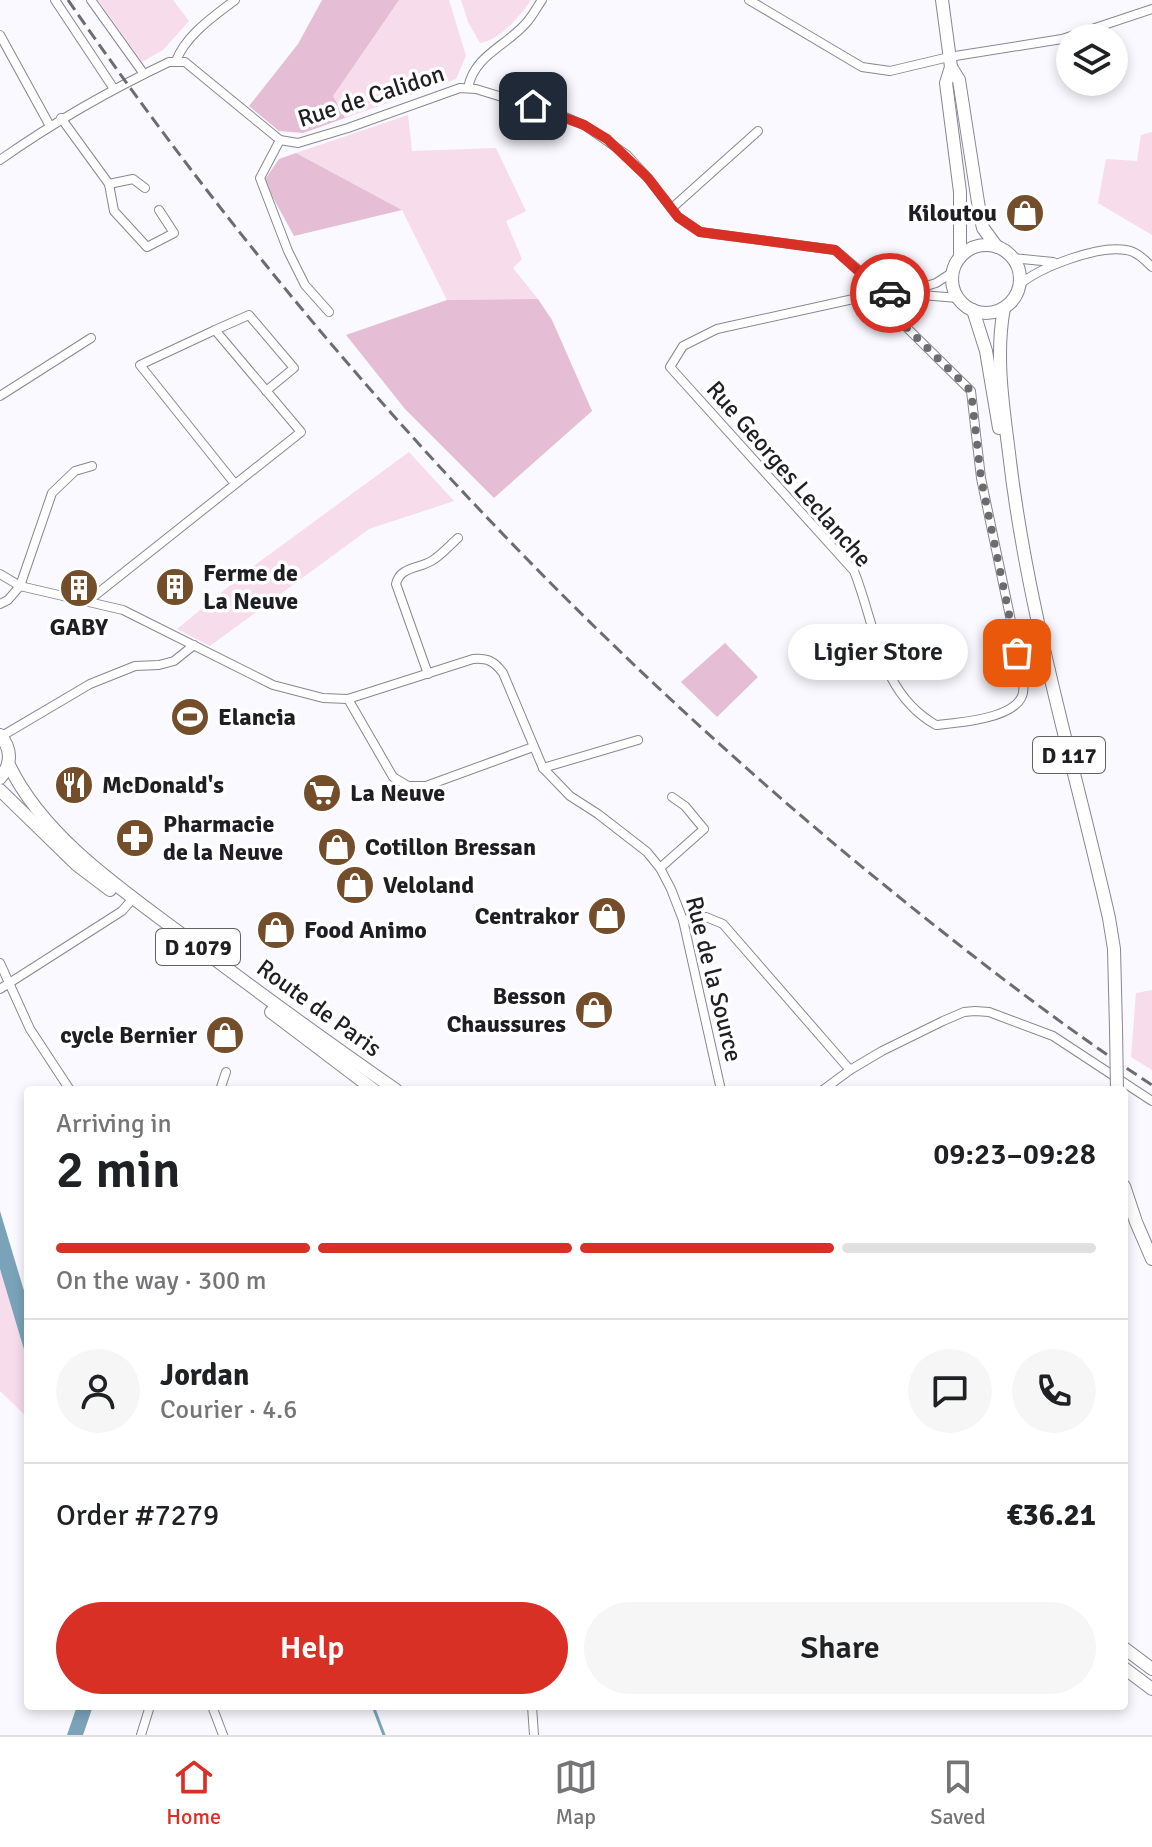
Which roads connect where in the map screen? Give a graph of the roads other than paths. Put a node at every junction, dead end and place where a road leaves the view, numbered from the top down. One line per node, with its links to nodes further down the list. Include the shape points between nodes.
1 (55, 0): 14 (street)
2 (91, 0): 12 (street)
3 (235, 0): 10 (street, via 182,47)
4 (542, 0): 13 (street, via 527,23 477,65)
5 (749, 0): 11 (street, via 862,67 890,71)
6 (942, 0): 11 (main road)
7 (1152, 9): 11 (street, via 1062,39)
8 (0, 35): 9 (street)
9 (4, 51): 16 (street)
10 (176, 61): 12 (street); 18 (street, Rue de Calidon, via 185,62)
11 (950, 62): 24 (main road, via 959,80 983,228); 25 (main road, via 946,83 960,192)
12 (144, 74): 14 (street)
13 (468, 88): 18 (street, Rue de Calidon, via 298,143); 22 (street, Rue de Calidon, via 584,125 627,155)
14 (114, 89): 15 (street)
15 (61, 118): 16 (street); 20 (street)
16 (50, 126): 19 (street)
17 (758, 131): 22 (street)
18 (280, 140): 36 (street, via 260,178 305,285)
19 (0, 160)
20 (109, 184): 21 (street, via 133,179); 23 (street, via 114,211 147,247 174,233)
21 (145, 188)
22 (672, 208): 31 (street, Rue de Calidon, via 700,232 835,250)
23 (159, 210)
24 (997, 247): 25 (main road, via 977,246); 26 (main road)
25 (960, 257): 29 (main road)
26 (1012, 258): 27 (street); 30 (main road)
27 (1066, 260): 28 (street, via 1126,250); 30 (street)
28 (1152, 267)
29 (953, 272): 32 (street, Rue de Calidon, via 936,283); 33 (main road)
30 (1019, 285): 34 (main road)
31 (885, 292): 32 (street, Rue de Calidon); 32 (street, Rue Georges Leclanche, via 717,329 683,346 670,367 854,571 886,672 909,704 936,725 962,723 1016,705 1024,683 981,478 971,391 901,322)
32 (896, 294): 33 (street, Rue de Calidon)
33 (958, 298): 35 (main road)
34 (1004, 308): 35 (main road); 42 (main road, D 117, via 1001,388)
35 (973, 310): 42 (main road, D 117)
36 (329, 312)
37 (215, 330): 40 (street); 40 (street, via 249,315 294,368); 43 (street, via 140,365)
38 (91, 338): 39 (street)
39 (2, 391)
40 (266, 391): 43 (street, via 301,432)
41 (92, 466): 46 (street, via 75,471 52,493)
42 (1012, 482): 74 (main road, D 117, bridge, via 1032,599 1109,918)
43 (235, 484): 47 (street)
44 (458, 538): 50 (street, via 432,561 397,578)
45 (0, 574): 46 (street, Rue de la Source)
46 (20, 586): 47 (street, Rue de la Source); 48 (street)
47 (88, 601): 49 (street, Rue de la Source, via 144,619)
48 (0, 604)
49 (194, 645): 51 (street, Rue de la Source, via 273,685); 52 (street, via 174,661 135,666 90,684)
50 (428, 674): 51 (street, Rue de la Source); 54 (street, Rue de la Source, via 473,659 495,662)
51 (348, 699): 54 (street, via 393,777 408,786 426,786)
52 (1, 736): 55 (main road, Route de Paris)
53 (638, 740): 56 (street)
54 (533, 747): 56 (street, Rue de la Source)
55 (9, 765): 57 (main road); 71 (main road, Route de Paris / D 1079, via 18,784 82,857)
56 (543, 768): 60 (street, Rue de la Source)
57 (0, 778)
58 (0, 790): 61 (main road, Route de Paris / D 1079, via 77,865)
59 (672, 797): 60 (street, via 704,829)
60 (660, 868): 62 (street, Rue de la Source)
61 (129, 903): 64 (street); 70 (main road, Route de Paris / D 1079)
62 (683, 920): 66 (street, via 706,917 723,924); 72 (street, Rue de la Source)
63 (0, 963): 64 (street)
64 (11, 983): 65 (street); 68 (street, via 30,1029)
65 (0, 989)
66 (850, 1070): 73 (street); 75 (street, via 964,1012 989,1012 1053,1036)
67 (226, 1072): 69 (street)
68 (67, 1086)
69 (221, 1086)
70 (369, 1086)
71 (390, 1086)
72 (720, 1086)
73 (828, 1086)
74 (1117, 1086)
75 (1152, 1101)
76 (1128, 1198): 77 (main road)
77 (1152, 1259)
78 (1128, 1651): 79 (main road)
79 (1152, 1669)
80 (1128, 1671): 81 (main road)
81 (1152, 1689)
82 (149, 1710): 85 (street)
83 (214, 1710): 86 (street)
84 (532, 1710): 87 (street)
85 (141, 1735)
86 (223, 1735)
87 (534, 1735)

